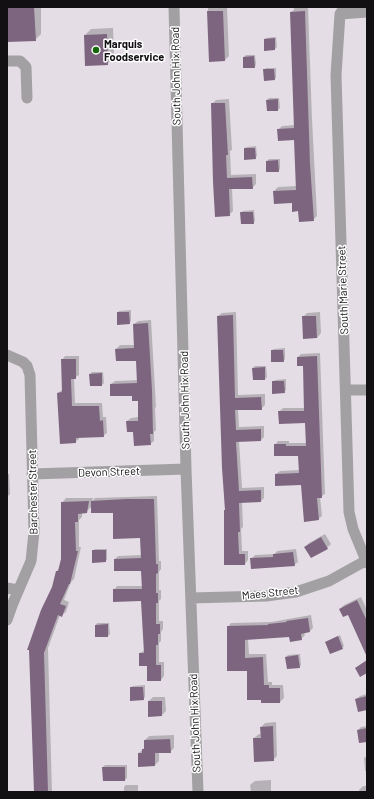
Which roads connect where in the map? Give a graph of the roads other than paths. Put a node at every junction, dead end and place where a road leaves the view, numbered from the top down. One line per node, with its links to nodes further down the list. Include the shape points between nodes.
1 (174, 7): 9 (street, South John Hix Road)
2 (340, 9): 3 (street); 7 (street, South Marie Street, via 336,75)
3 (367, 12)
4 (7, 61): 5 (street, via 20,61 26,67)
5 (27, 98)
6 (7, 356): 10 (street, Barchester Street, via 23,362 29,370)
7 (346, 390): 8 (street); 11 (street, South Marie Street, via 349,512 353,529)
8 (367, 390)
9 (186, 469): 10 (street, Devon Street); 14 (street, South John Hix Road)
10 (32, 474): 13 (street, Barchester Street, via 33,544 31,560)
11 (367, 561): 14 (street, Maes Street, via 329,581 296,592 266,596)
12 (7, 588): 13 (street)
13 (18, 590): 15 (street, Barchester Street)
14 (190, 598): 16 (street, South John Hix Road)
15 (7, 620)
16 (198, 792)

